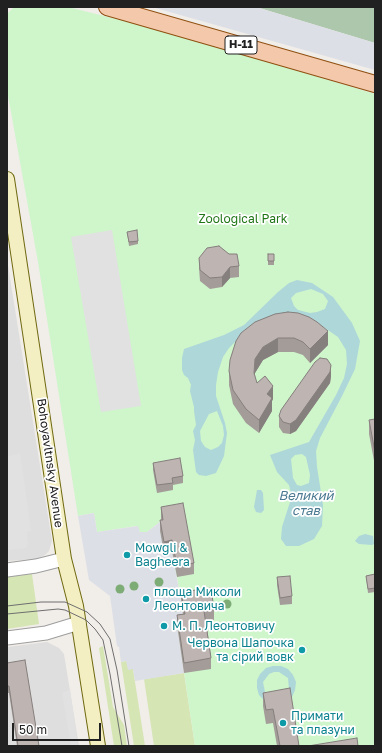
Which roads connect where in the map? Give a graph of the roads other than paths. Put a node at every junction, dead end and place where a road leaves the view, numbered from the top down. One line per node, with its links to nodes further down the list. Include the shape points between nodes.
1 (107, 7): 2 (main road, Н-11)
2 (375, 84)
3 (7, 180): 4 (main road, Bohoyavltnsky Avenue)
4 (64, 559): 5 (street); 6 (main road, Bohoyavltnsky Avenue)
5 (7, 570)
6 (79, 623): 7 (street, via 46,633); 8 (main road, Bohoyavltnsky Avenue)
7 (7, 638)
8 (98, 746)

